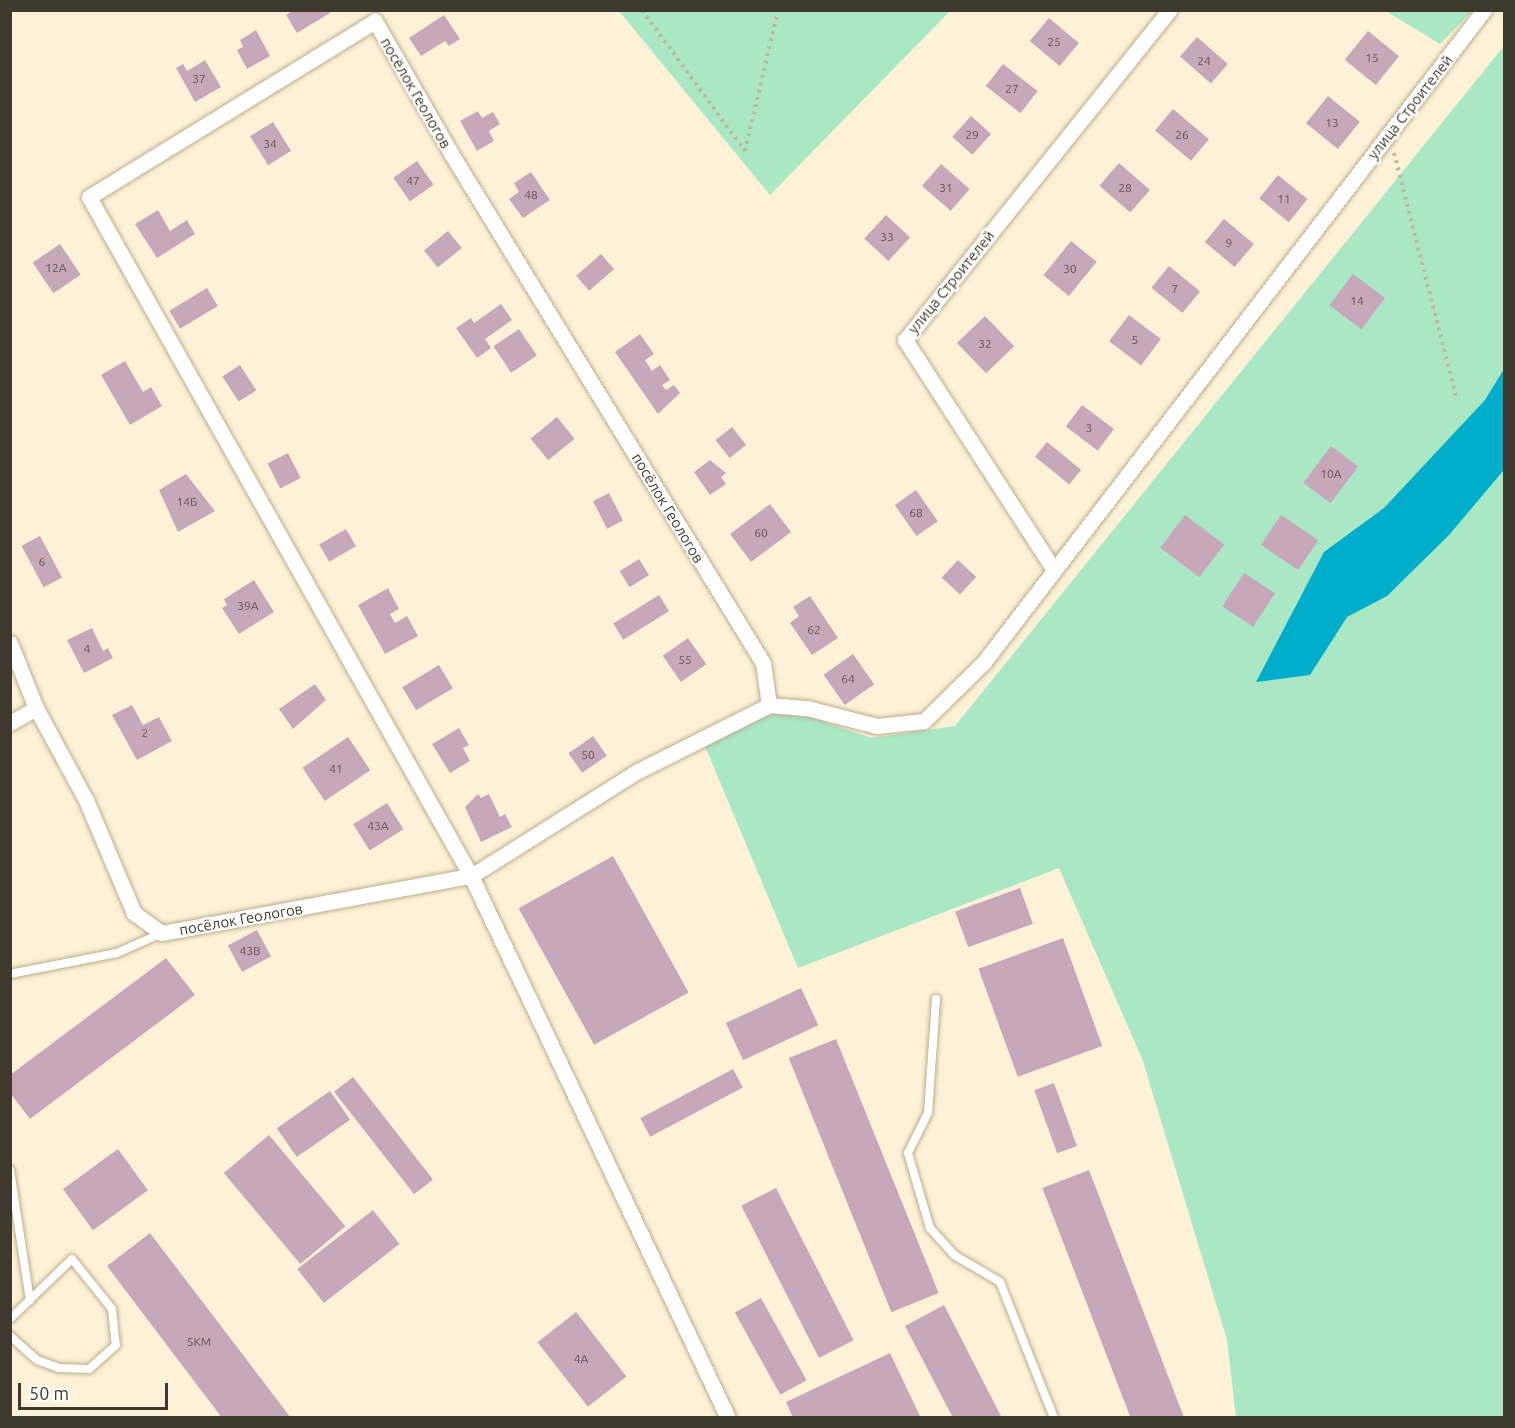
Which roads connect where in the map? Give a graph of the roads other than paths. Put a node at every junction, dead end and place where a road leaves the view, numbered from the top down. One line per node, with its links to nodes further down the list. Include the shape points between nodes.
1 (1169, 10): 3 (street, улица Строителей, via 905,340)
2 (1484, 10): 3 (street, улица Строителей)
3 (1054, 570): 5 (street, улица Строителей, via 984,662 924,721 877,726 807,708)
4 (10, 643): 6 (street, посёлок Геологов)
5 (769, 705): 8 (street, посёлок Геологов, via 638,771); 8 (street, посёлок Геологов, via 763,663 452,155 375,21 89,197)
6 (36, 708): 7 (street); 9 (street, посёлок Геологов, via 86,800 134,913)
7 (10, 723)
8 (471, 876): 9 (street, посёлок Геологов); 16 (street)
9 (162, 933): 10 (lane, via 117,953)
10 (10, 974)
11 (936, 999): 17 (lane, via 928,1113 908,1154 930,1228 954,1255 1000,1282)
12 (10, 1170): 13 (lane)
13 (30, 1300): 14 (lane); 15 (lane, via 72,1259 112,1309 116,1345 89,1369 59,1368 38,1360)
14 (10, 1319)
15 (10, 1336)
16 (728, 1418)
17 (1054, 1418)

